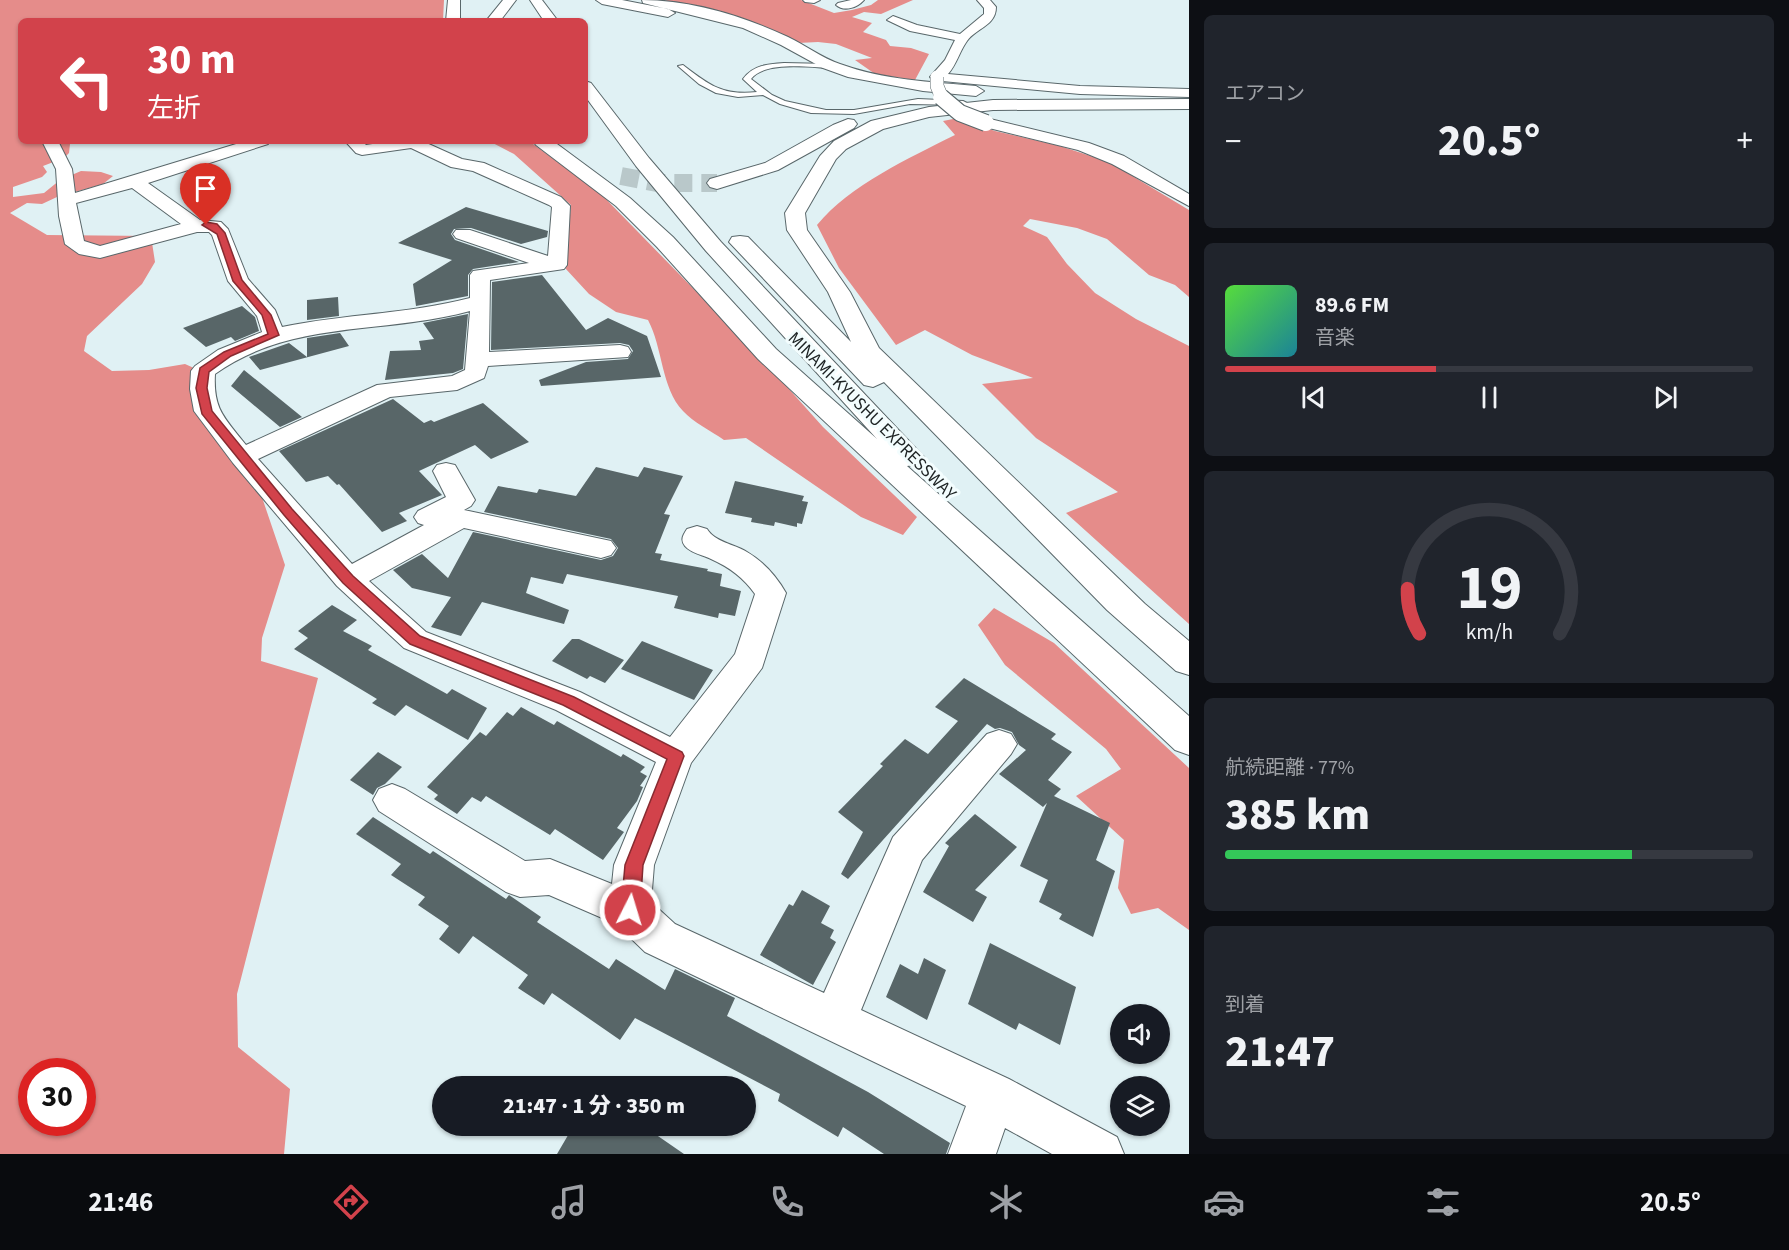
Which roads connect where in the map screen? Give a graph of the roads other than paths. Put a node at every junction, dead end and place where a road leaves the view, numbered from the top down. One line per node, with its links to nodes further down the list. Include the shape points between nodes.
1 (454, 0): 12 (highway)
2 (510, 0): 13 (highway)
3 (523, 0): 14 (highway)
4 (536, 0): 15 (highway)
5 (602, 0): 18 (highway, via 757,35)
6 (648, 0): 18 (highway, via 756,28)
7 (809, 0): 8 (street)
8 (814, 0)
9 (858, 0): 11 (street)
10 (983, 0): 17 (street, via 990,7 990,14)
11 (842, 5)
12 (453, 18)
13 (495, 18)
14 (532, 18)
15 (549, 18)
16 (893, 20): 17 (street)
17 (962, 38): 21 (street, via 949,52 951,62)
18 (824, 62): 23 (lane, via 789,64 748,75 747,79); 25 (highway, via 879,80 948,89)
19 (681, 66): 23 (lane, via 708,89 721,94)
20 (588, 68): 52 (highway, MINAMI-KYUSHU EXPRESSWAY, via 672,168 844,351 951,453)
21 (937, 76): 24 (street, via 1080,90); 39 (street, bridge, via 935,84 946,103 969,118 1083,146 1118,160)
22 (588, 90): 54 (highway, MINAMI-KYUSHU EXPRESSWAY, via 650,172 809,354 915,462)
23 (765, 93): 26 (lane, via 806,109 838,112 924,101)
24 (1189, 93)
25 (1189, 102): 27 (highway)
26 (963, 103): 27 (highway); 37 (highway, via 891,112 849,124 765,170)
27 (1106, 104): 52 (highway, via 993,105 929,112 877,125 840,145 829,156 795,213 797,230 839,292 868,351)
28 (52, 144): 38 (street, via 64,169)
29 (253, 144): 36 (street)
30 (356, 144): 31 (street, via 362,150)
31 (401, 144)
32 (417, 144): 42 (street, via 561,206)
33 (546, 144): 55 (highway, via 623,202 665,242 766,354)
34 (571, 144): 35 (highway, via 586,158)
35 (612, 172)
36 (134, 182): 38 (street); 40 (street)
37 (717, 183)
38 (67, 200): 40 (street, via 75,244 86,250 100,252)
39 (1189, 201)
40 (196, 226): 44 (street, via 214,226 221,233 238,281 267,315)
41 (464, 234): 42 (street)
42 (557, 265): 43 (street, via 480,275)
43 (481, 302): 44 (street, via 420,316 335,324); 46 (street)
44 (274, 335): 47 (street, via 228,354 203,370 206,411)
45 (620, 352): 46 (street)
46 (477, 360): 47 (street, via 476,373 457,383 385,390)
47 (242, 458): 51 (street)
48 (446, 471): 51 (street, via 461,500)
49 (697, 536): 57 (street, via 697,542 739,558 771,593 750,659)
50 (601, 548): 51 (street, via 460,518)
51 (342, 573): 57 (street, via 415,640 568,701)
52 (1136, 616): 53 (highway, MINAMI-KYUSHU EXPRESSWAY)
53 (1189, 662)
54 (1189, 717)
55 (1189, 739)
56 (999, 744): 60 (street, via 907,849)
57 (676, 756): 59 (street, via 634,865)
58 (392, 800): 59 (street, via 520,879 550,877)
59 (630, 910): 60 (street, via 660,938)
60 (834, 1021): 61 (street)
61 (993, 1095): 62 (street); 63 (street)
62 (972, 1154)
63 (1100, 1154)

